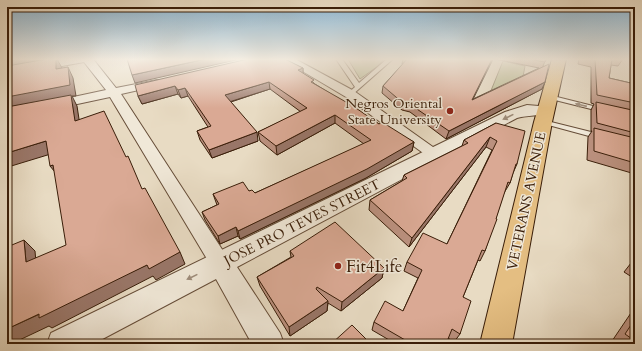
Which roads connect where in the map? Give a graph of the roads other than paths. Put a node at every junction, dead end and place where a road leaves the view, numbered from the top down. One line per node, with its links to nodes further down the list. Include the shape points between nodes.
1 (99, 75): 8 (street)
2 (321, 75): 7 (street)
3 (347, 75): 7 (lane)
4 (372, 75): 7 (lane)
5 (555, 75): 10 (main road, VETERANS AVENUE)
6 (168, 80): 8 (street)
7 (354, 91): 15 (street)
8 (114, 93): 9 (street); 16 (street)
9 (40, 108)
10 (546, 110): 11 (lane, one-way to 10); 13 (lane); 15 (street, JOSE PRO TEVES STREET, one-way to 15, via 527,110 511,115); 19 (main road, VETERANS AVENUE)
11 (609, 111)
12 (631, 116): 14 (lane)
13 (604, 138)
14 (632, 145)
15 (435, 155): 16 (street, JOSE PRO TEVES STREET)
16 (220, 263): 17 (street, JOSE PRO TEVES STREET, one-way to 17); 18 (street)
17 (62, 344)
18 (269, 344)
19 (496, 344)

